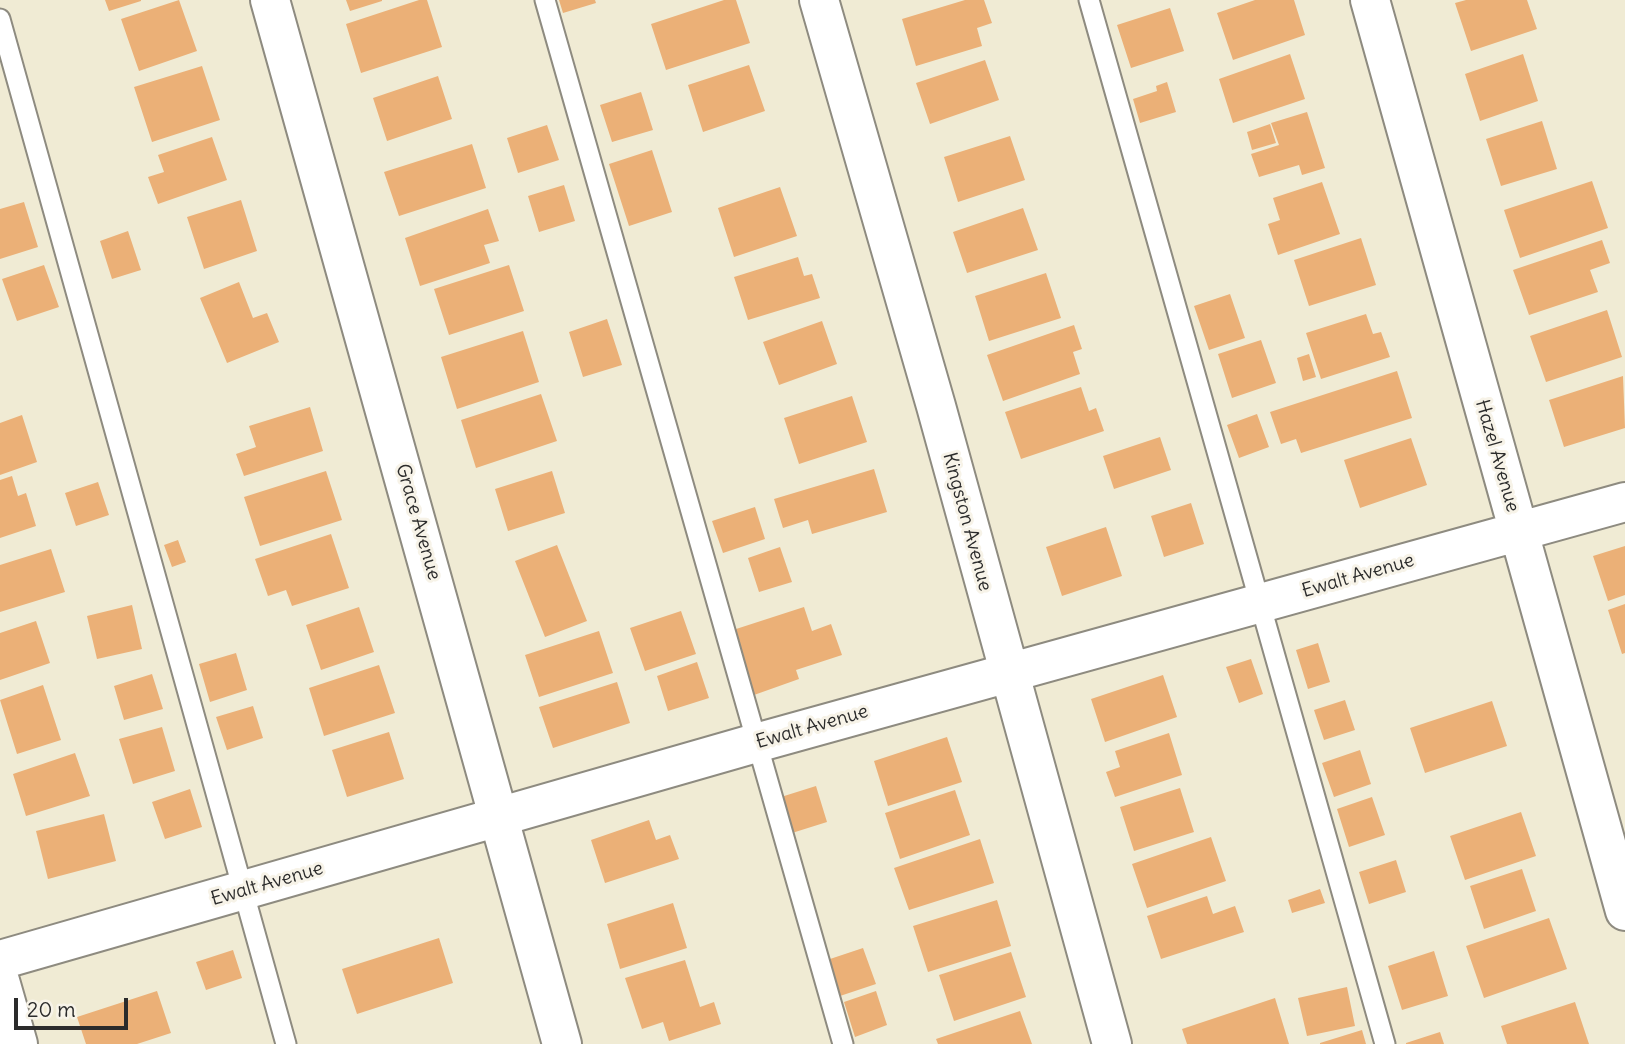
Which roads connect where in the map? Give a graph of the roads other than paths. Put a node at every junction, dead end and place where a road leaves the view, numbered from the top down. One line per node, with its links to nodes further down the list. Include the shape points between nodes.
1 (270, 0): 12 (street, Grace Avenue)
2 (545, 0): 11 (lane)
3 (819, 0): 10 (street, Kingston Avenue)
4 (1089, 0): 9 (lane)
5 (1370, 0): 8 (street, Hazel Avenue)
6 (0, 19): 13 (lane)
7 (1625, 502): 8 (street, Ewalt Avenue)
8 (1518, 530): 9 (street, Ewalt Avenue); 14 (street, Hazel Avenue)
9 (1261, 604): 10 (street, Ewalt Avenue); 22 (lane)
10 (1008, 673): 11 (street, Ewalt Avenue); 21 (street, Kingston Avenue)
11 (756, 743): 12 (street, Ewalt Avenue); 20 (lane)
12 (501, 817): 13 (street, Ewalt Avenue); 19 (street, Grace Avenue)
13 (244, 890): 15 (street, Ewalt Avenue); 18 (lane)
14 (1625, 911)
15 (0, 960)
16 (0, 981): 17 (street)
17 (18, 1044)
18 (286, 1044)
19 (562, 1044)
20 (843, 1044)
21 (1112, 1044)
22 (1385, 1044)

